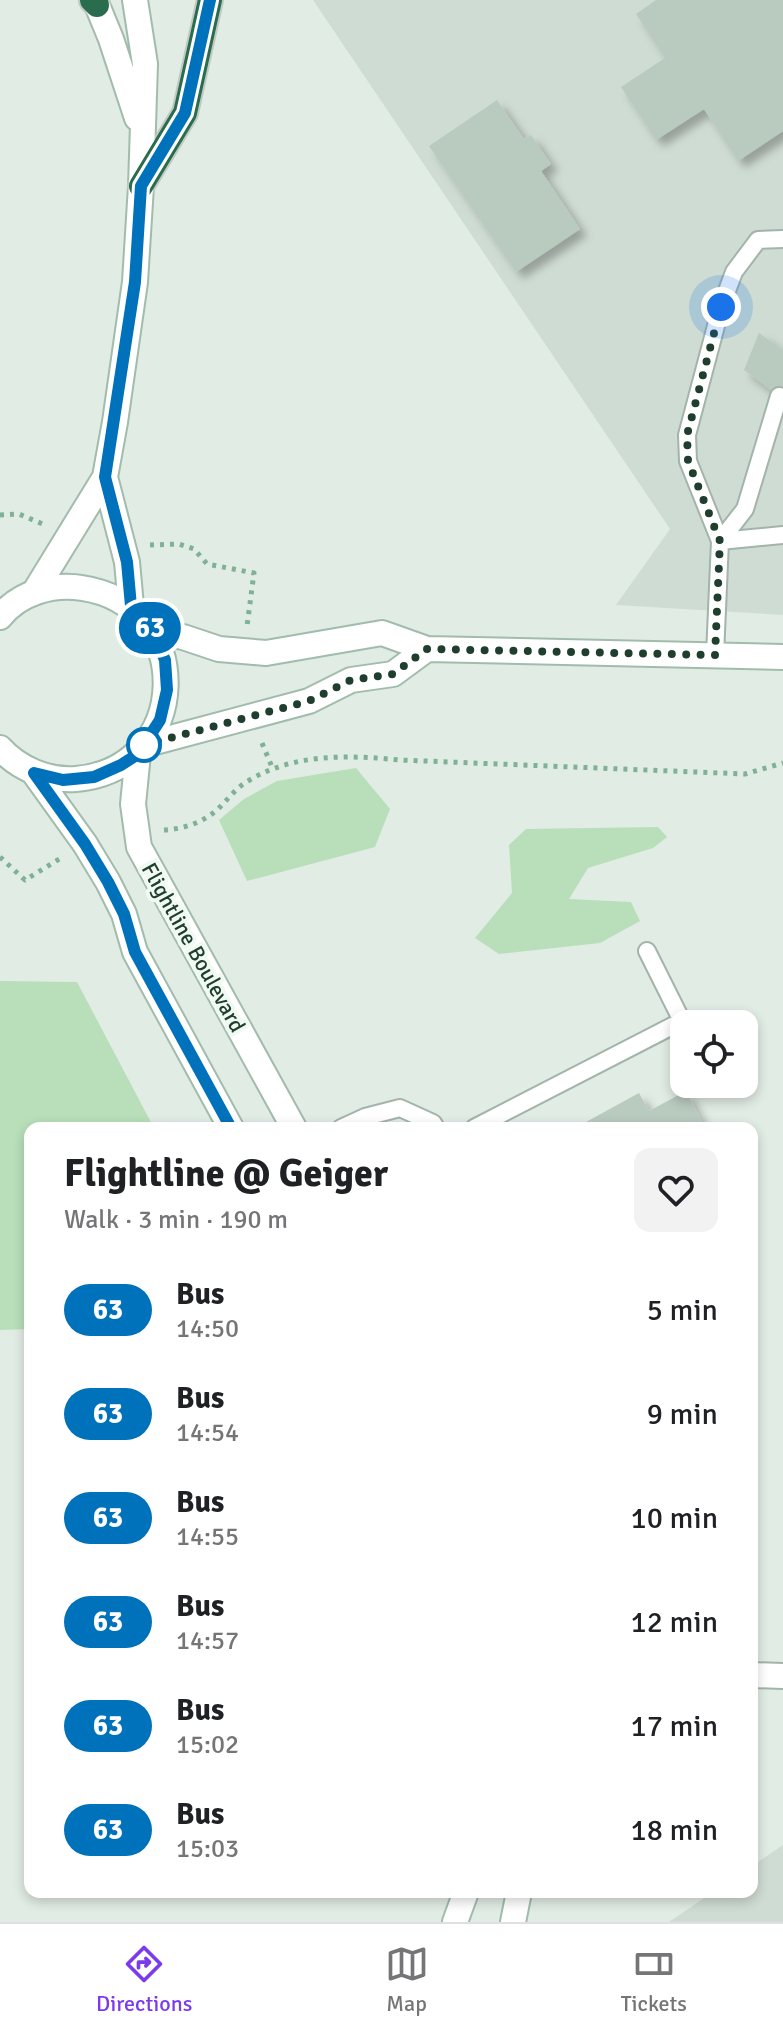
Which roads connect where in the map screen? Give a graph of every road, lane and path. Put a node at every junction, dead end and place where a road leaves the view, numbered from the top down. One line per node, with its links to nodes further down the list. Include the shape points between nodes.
1 (135, 0): 4 (main road, via 145,64)
2 (210, 0): 5 (highway, via 185,113)
3 (95, 2): 4 (main road)
4 (142, 133): 5 (main road)
5 (141, 186): 8 (main road, via 135,282)
6 (783, 239): 12 (lane, via 758,240 734,272 687,435 688,461)
7 (779, 396): 12 (lane, via 745,509)
8 (105, 477): 11 (main road); 13 (main road)
9 (0, 515): 11 (path, via 19,514)
10 (783, 535): 12 (lane)
11 (70, 536): 14 (main road)
12 (720, 541): 20 (lane)
13 (123, 546): 15 (main road); 19 (path, via 179,544 194,549 207,564 254,573)
14 (35, 591): 15 (main road, via 68,585 101,591); 16 (main road)
15 (131, 606): 17 (main road)
16 (5, 609)
17 (153, 632): 19 (main road); 24 (main road, via 165,660 167,690 160,720)
18 (427, 649): 19 (main road, via 382,633 266,653); 20 (main road); 22 (main road, via 393,674 351,680 309,701)
19 (244, 651)
20 (715, 655): 21 (main road)
21 (783, 657)
22 (250, 715): 24 (main road); 26 (path)
23 (0, 748): 27 (main road)
24 (141, 750): 27 (main road, via 94,777 63,780); 28 (main road, Flightline Boulevard, via 133,804)
25 (783, 763): 26 (path, via 745,774 350,755)
26 (272, 767): 28 (path, via 183,830)
27 (34, 773): 29 (main road, Flightline Boulevard)
28 (137, 831): 33 (main road, Flightline Boulevard, via 139,847)
29 (85, 844): 30 (path, via 25,880); 32 (main road, Flightline Boulevard, via 124,914 135,952)
30 (0, 857)
31 (647, 951): 36 (lane, via 682,1021)
32 (228, 1122)
33 (291, 1122)
34 (356, 1122): 35 (lane, via 400,1108)
35 (431, 1122)
36 (486, 1122)
37 (758, 1675): 38 (main road)
38 (783, 1676)
39 (464, 1898): 41 (main road)
40 (518, 1898): 42 (main road)
41 (455, 1922)
42 (513, 1922)

